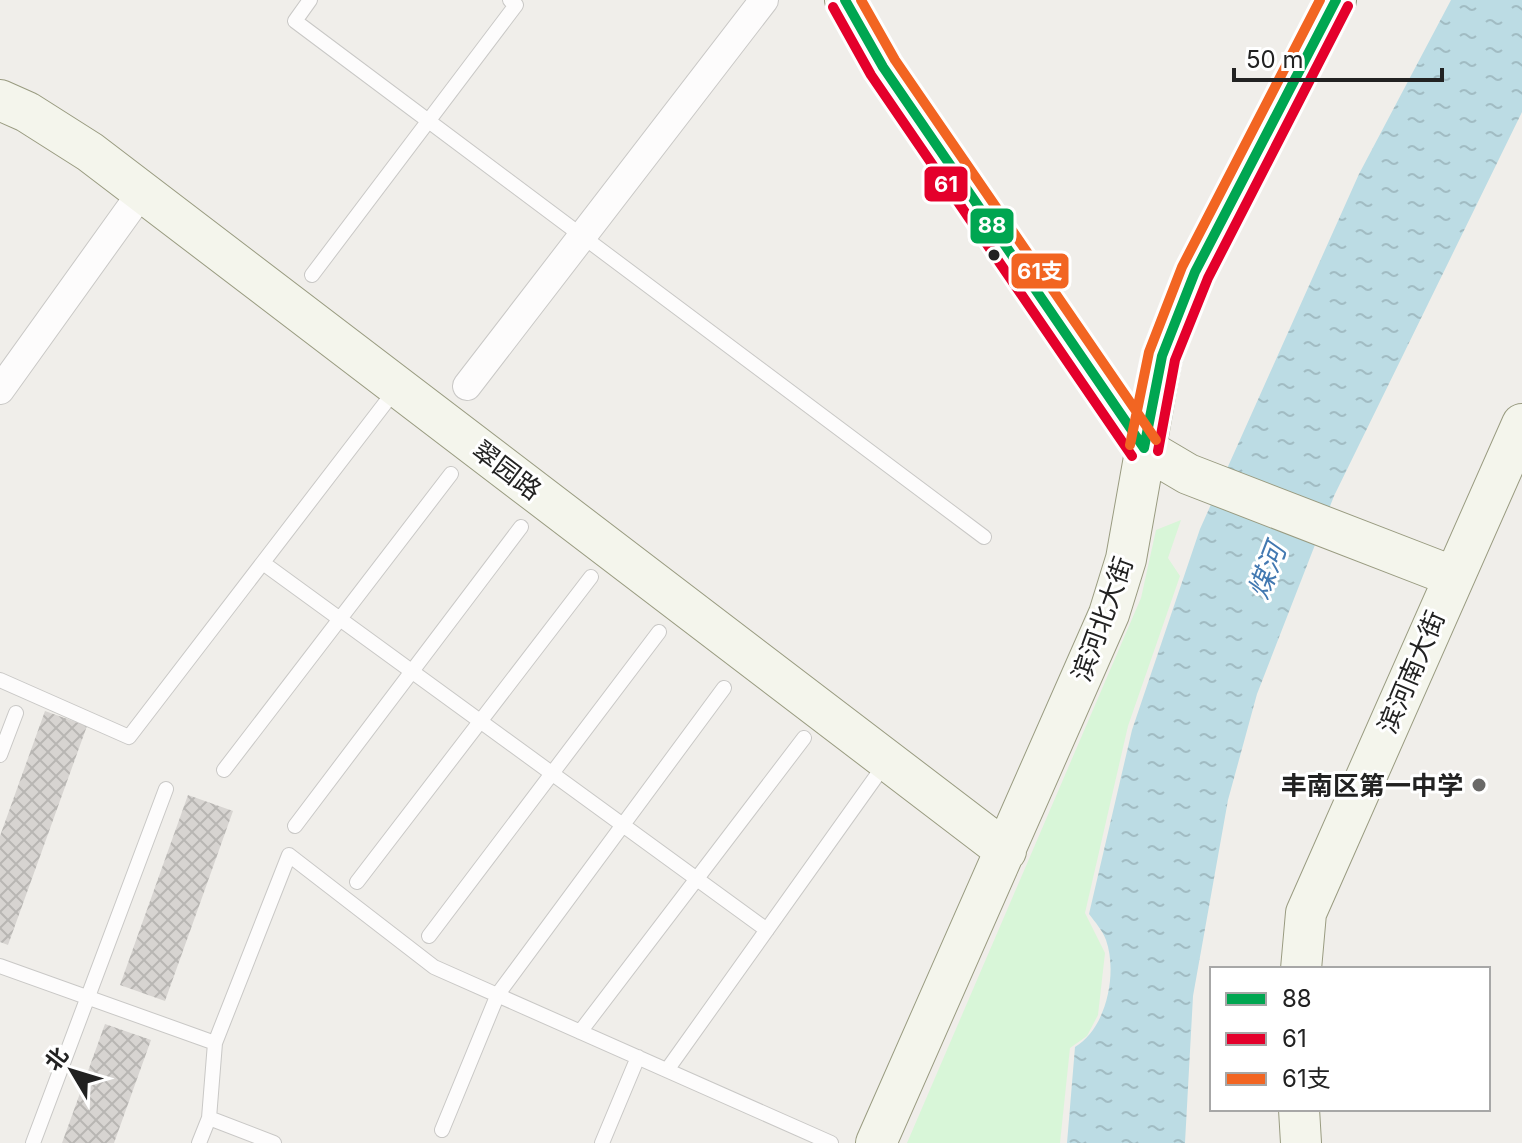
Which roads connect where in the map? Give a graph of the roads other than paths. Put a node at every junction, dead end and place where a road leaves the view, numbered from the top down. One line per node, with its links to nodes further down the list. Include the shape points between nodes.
1 (310, 0): 7 (lane, via 295,21)
2 (510, 0): 7 (lane, via 516,5)
3 (764, 0): 9 (street)
4 (845, 0): 15 (street, via 883,67)
5 (1336, 0): 15 (street, 滨河北大街, via 1195,272 1162,356)
6 (0, 100): 8 (street, 翠园路, via 64,134)
7 (429, 121): 9 (lane); 10 (lane)
8 (142, 192): 12 (street, 翠园路); 13 (street)
9 (582, 236): 11 (street); 18 (lane)
10 (312, 275)
11 (467, 386)
12 (398, 387): 19 (lane); 31 (street, 翠园路)
13 (0, 390)
14 (1522, 424): 20 (street, 滨河南大街)
15 (1144, 448): 20 (street, via 1188,474); 37 (street, 滨河北大街, via 1126,559 1109,614)
16 (451, 474): 22 (lane)
17 (521, 527): 24 (lane)
18 (984, 537)
19 (263, 563): 22 (lane); 25 (lane, via 129,737)
20 (1452, 576): 43 (street, 滨河南大街, via 1306,913)
21 (591, 577): 28 (lane)
22 (340, 619): 24 (lane); 32 (lane)
23 (659, 632): 33 (lane)
24 (411, 671): 28 (lane); 35 (lane)
25 (0, 680)
26 (724, 688): 36 (lane)
27 (16, 713): 30 (lane)
28 (480, 721): 33 (lane); 39 (lane)
29 (804, 738): 38 (lane)
30 (0, 755)
31 (887, 760): 37 (street, 翠园路); 40 (lane)
32 (224, 770)
33 (553, 774): 36 (lane); 41 (lane)
34 (166, 789): 45 (lane)
35 (295, 826)
36 (624, 826): 38 (lane); 44 (lane)
37 (1006, 851): 58 (street, 滨河北大街)
38 (696, 878): 40 (lane); 46 (lane)
39 (357, 882)
40 (767, 930): 49 (lane)
41 (429, 936)
42 (0, 966): 45 (lane)
43 (1301, 967)
44 (498, 994): 46 (lane); 47 (lane, via 434,967 289,855); 52 (lane)
45 (87, 997): 47 (lane); 53 (lane)
46 (580, 1032): 48 (lane)
47 (215, 1043): 51 (lane)
48 (638, 1057): 49 (lane); 56 (lane)
49 (667, 1070): 57 (lane)
50 (1299, 1111): 59 (street)
51 (209, 1118): 54 (lane); 55 (lane)
52 (442, 1130)
53 (33, 1143)
54 (199, 1143)
55 (274, 1143)
56 (602, 1143)
57 (831, 1143)
58 (876, 1143)
59 (1301, 1143)

